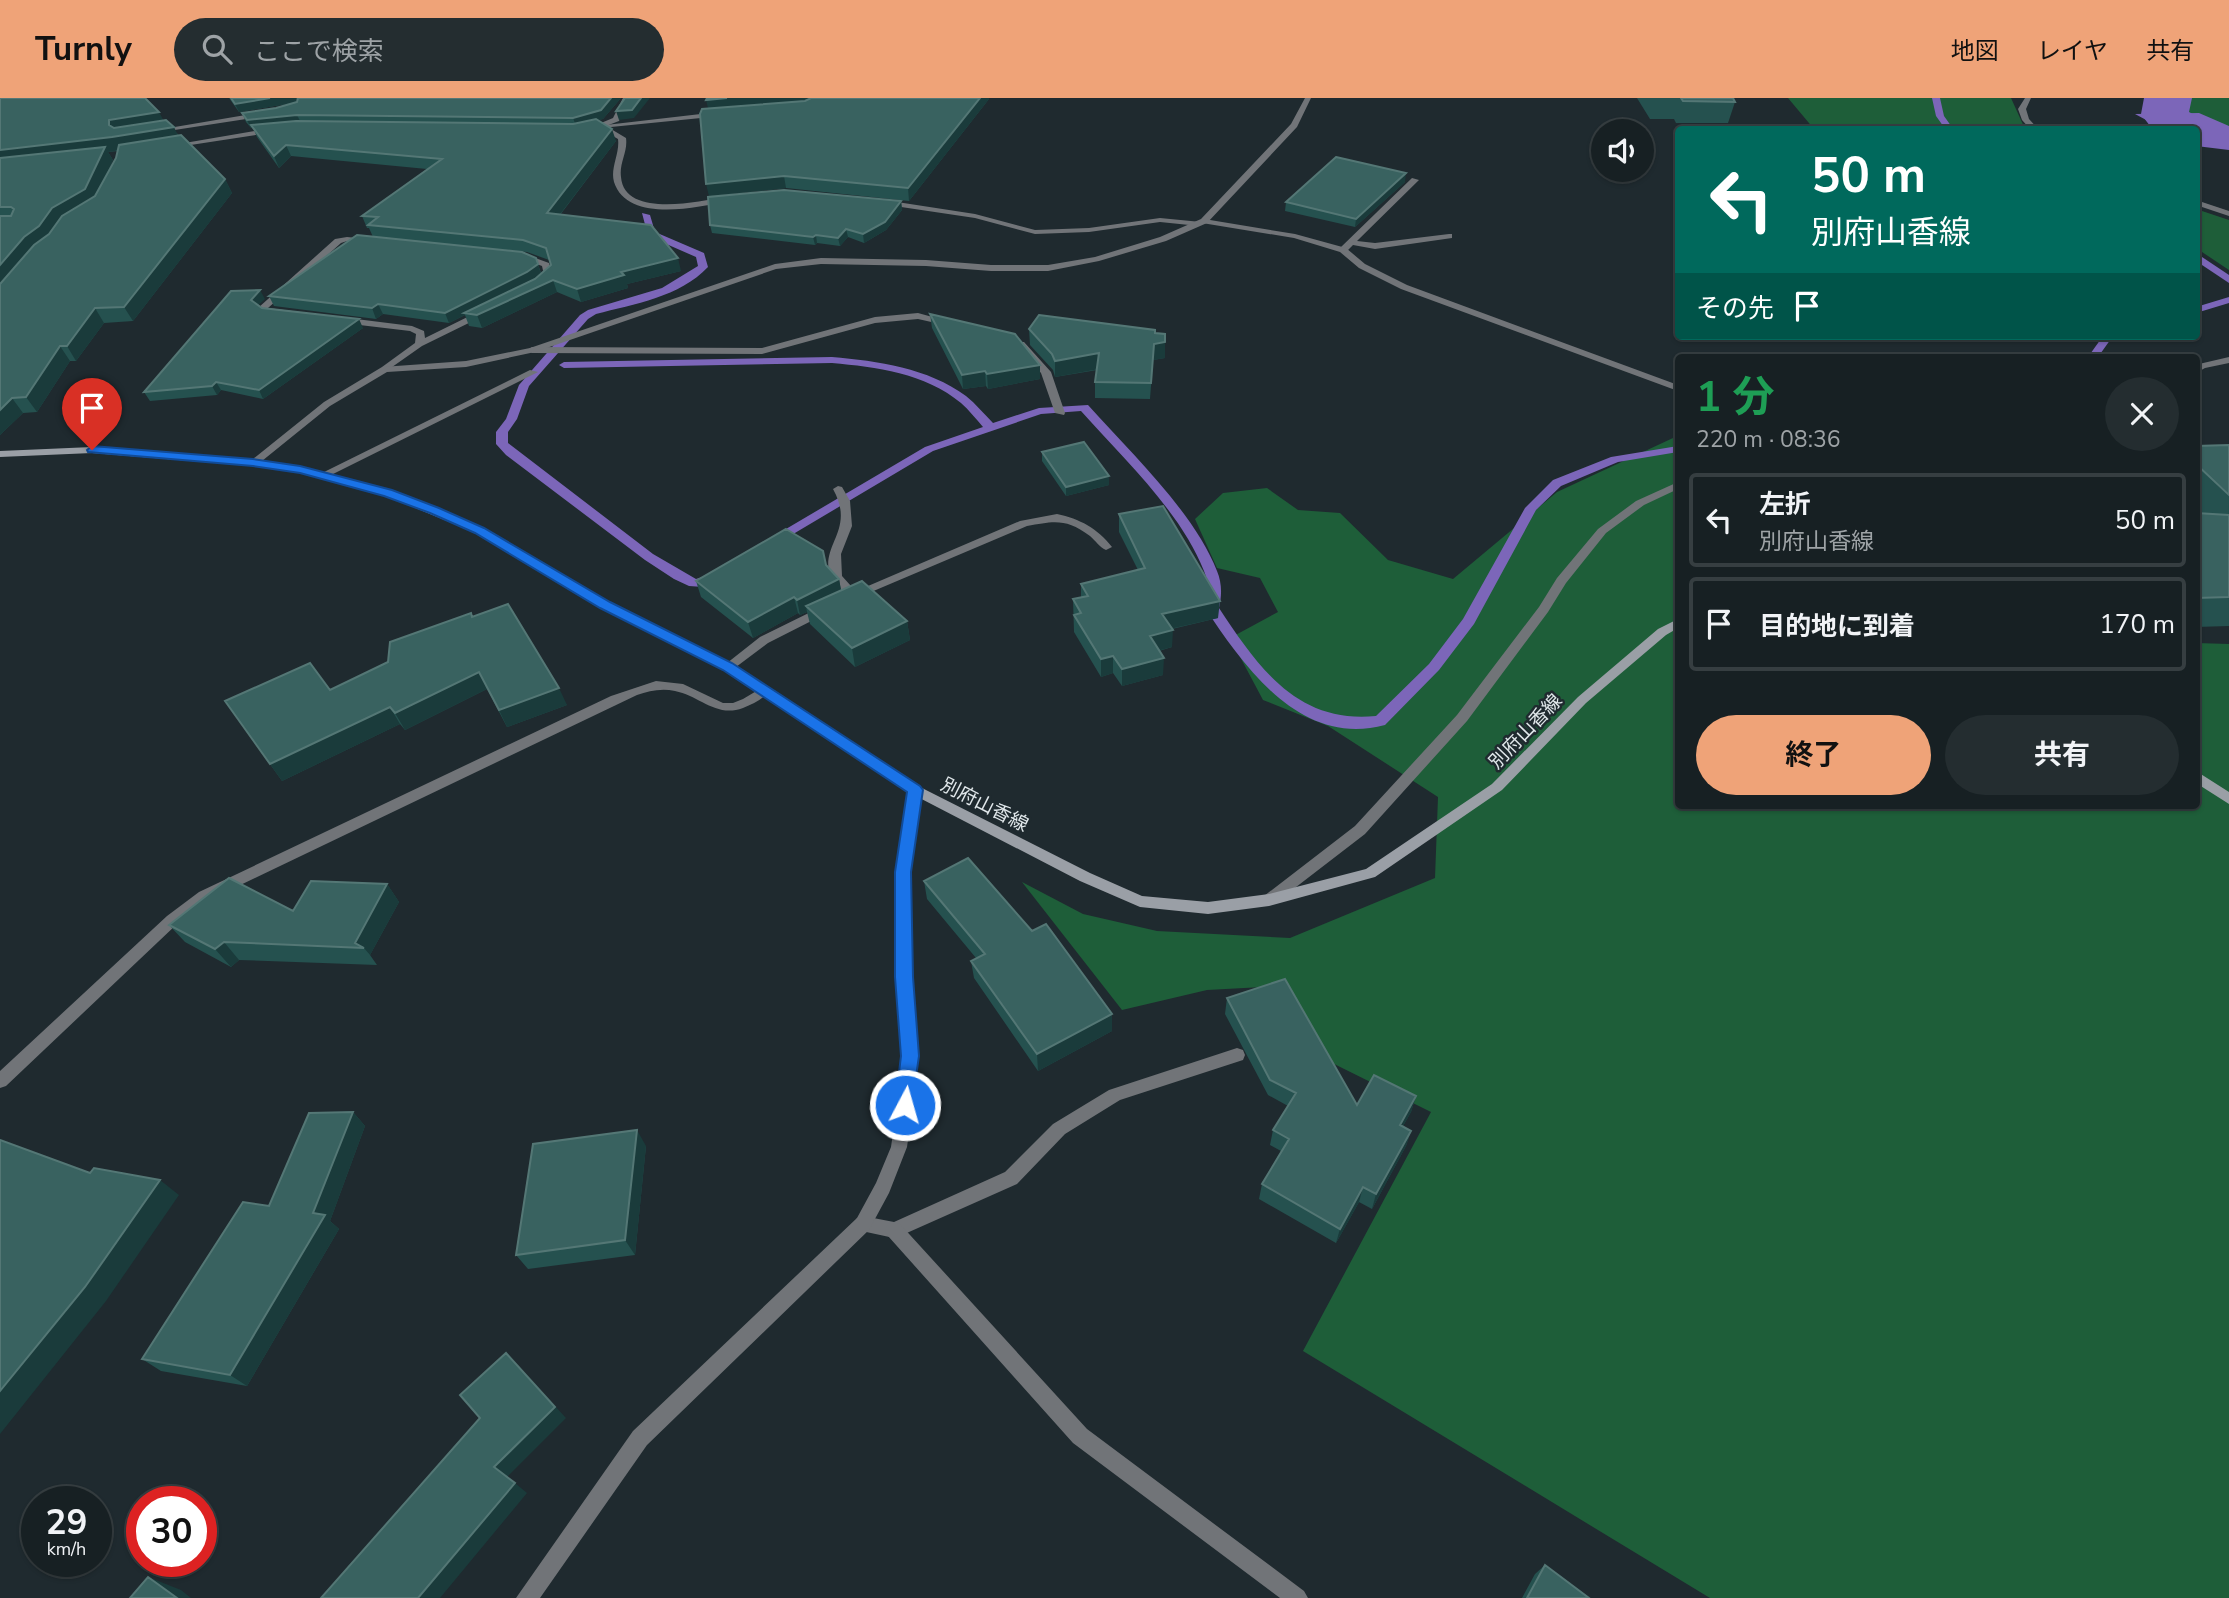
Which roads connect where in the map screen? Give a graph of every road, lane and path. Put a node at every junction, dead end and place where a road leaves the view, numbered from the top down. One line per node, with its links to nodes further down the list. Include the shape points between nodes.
1 (626, 98): 6 (street, via 616,119)
2 (1308, 98): 17 (street, via 1294,125)
3 (2028, 98): 7 (street, via 2022,109)
4 (729, 113): 6 (street)
5 (266, 114): 10 (street)
6 (601, 126): 8 (street); 13 (street, via 622,138 616,177 632,201 682,206)
7 (2032, 126)
8 (588, 128)
9 (276, 130): 11 (street)
10 (148, 132)
11 (160, 148)
12 (1415, 180): 19 (street)
13 (730, 197)
14 (870, 201): 17 (street, via 933,208 1035,232 1160,220)
15 (2200, 203): 16 (street)
16 (2229, 214)
17 (1202, 223): 20 (street, via 1295,236); 24 (street, via 1096,259 1048,268 926,262 794,263)
18 (1449, 236): 19 (street, via 1375,246)
19 (1351, 242): 20 (street)
20 (1343, 250): 29 (street, via 1362,266 1404,287)
21 (959, 325): 24 (street, via 918,316 875,320 762,351)
22 (1013, 338): 30 (street, via 1046,372)
23 (419, 344): 23 (street, via 535,286 549,276 546,265 527,258 347,239 338,241 262,308 412,329 421,333); 26 (street)
24 (531, 350): 26 (street, via 466,364)
25 (2229, 360): 27 (street)
26 (385, 369): 32 (street, via 327,404)
27 (2200, 369)
28 (533, 372): 33 (street)
29 (1675, 387)
30 (1060, 413)
31 (0, 454): 32 (main road, 別府山香線, via 92,450)
32 (253, 463): 33 (main road, 別府山香線)
33 (323, 475): 39 (main road, 別府山香線, via 388,493 480,531 605,605)
34 (1675, 486): 44 (street, via 1640,503 1602,531 1462,718 1360,830)
35 (838, 488): 37 (street, via 845,501 847,527 835,554 836,577)
36 (1106, 547): 37 (street, via 1074,521 1057,517 1024,523)
37 (853, 594): 39 (street, via 764,640)
38 (1675, 626): 44 (main road, 別府山香線, via 1582,700 1497,787 1370,873)
39 (727, 667): 40 (main road, 別府山香線)
40 (765, 690): 42 (main road, 別府山香線); 46 (street, via 746,705 725,708 680,687 659,684 615,699 204,895)
41 (2200, 779): 43 (main road)
42 (915, 790): 44 (main road, 別府山香線, via 1140,901 1208,908); 47 (street, via 903,872 910,1056 905,1105 898,1147)
43 (2229, 799)
44 (1269, 900)
45 (1237, 1055): 48 (street, via 1115,1095 1059,1129 1011,1178)
46 (0, 1080)
47 (863, 1224): 48 (street); 49 (street, via 640,1438)
48 (894, 1230): 50 (street, via 1080,1436)
49 (527, 1598)
50 (1297, 1598)

